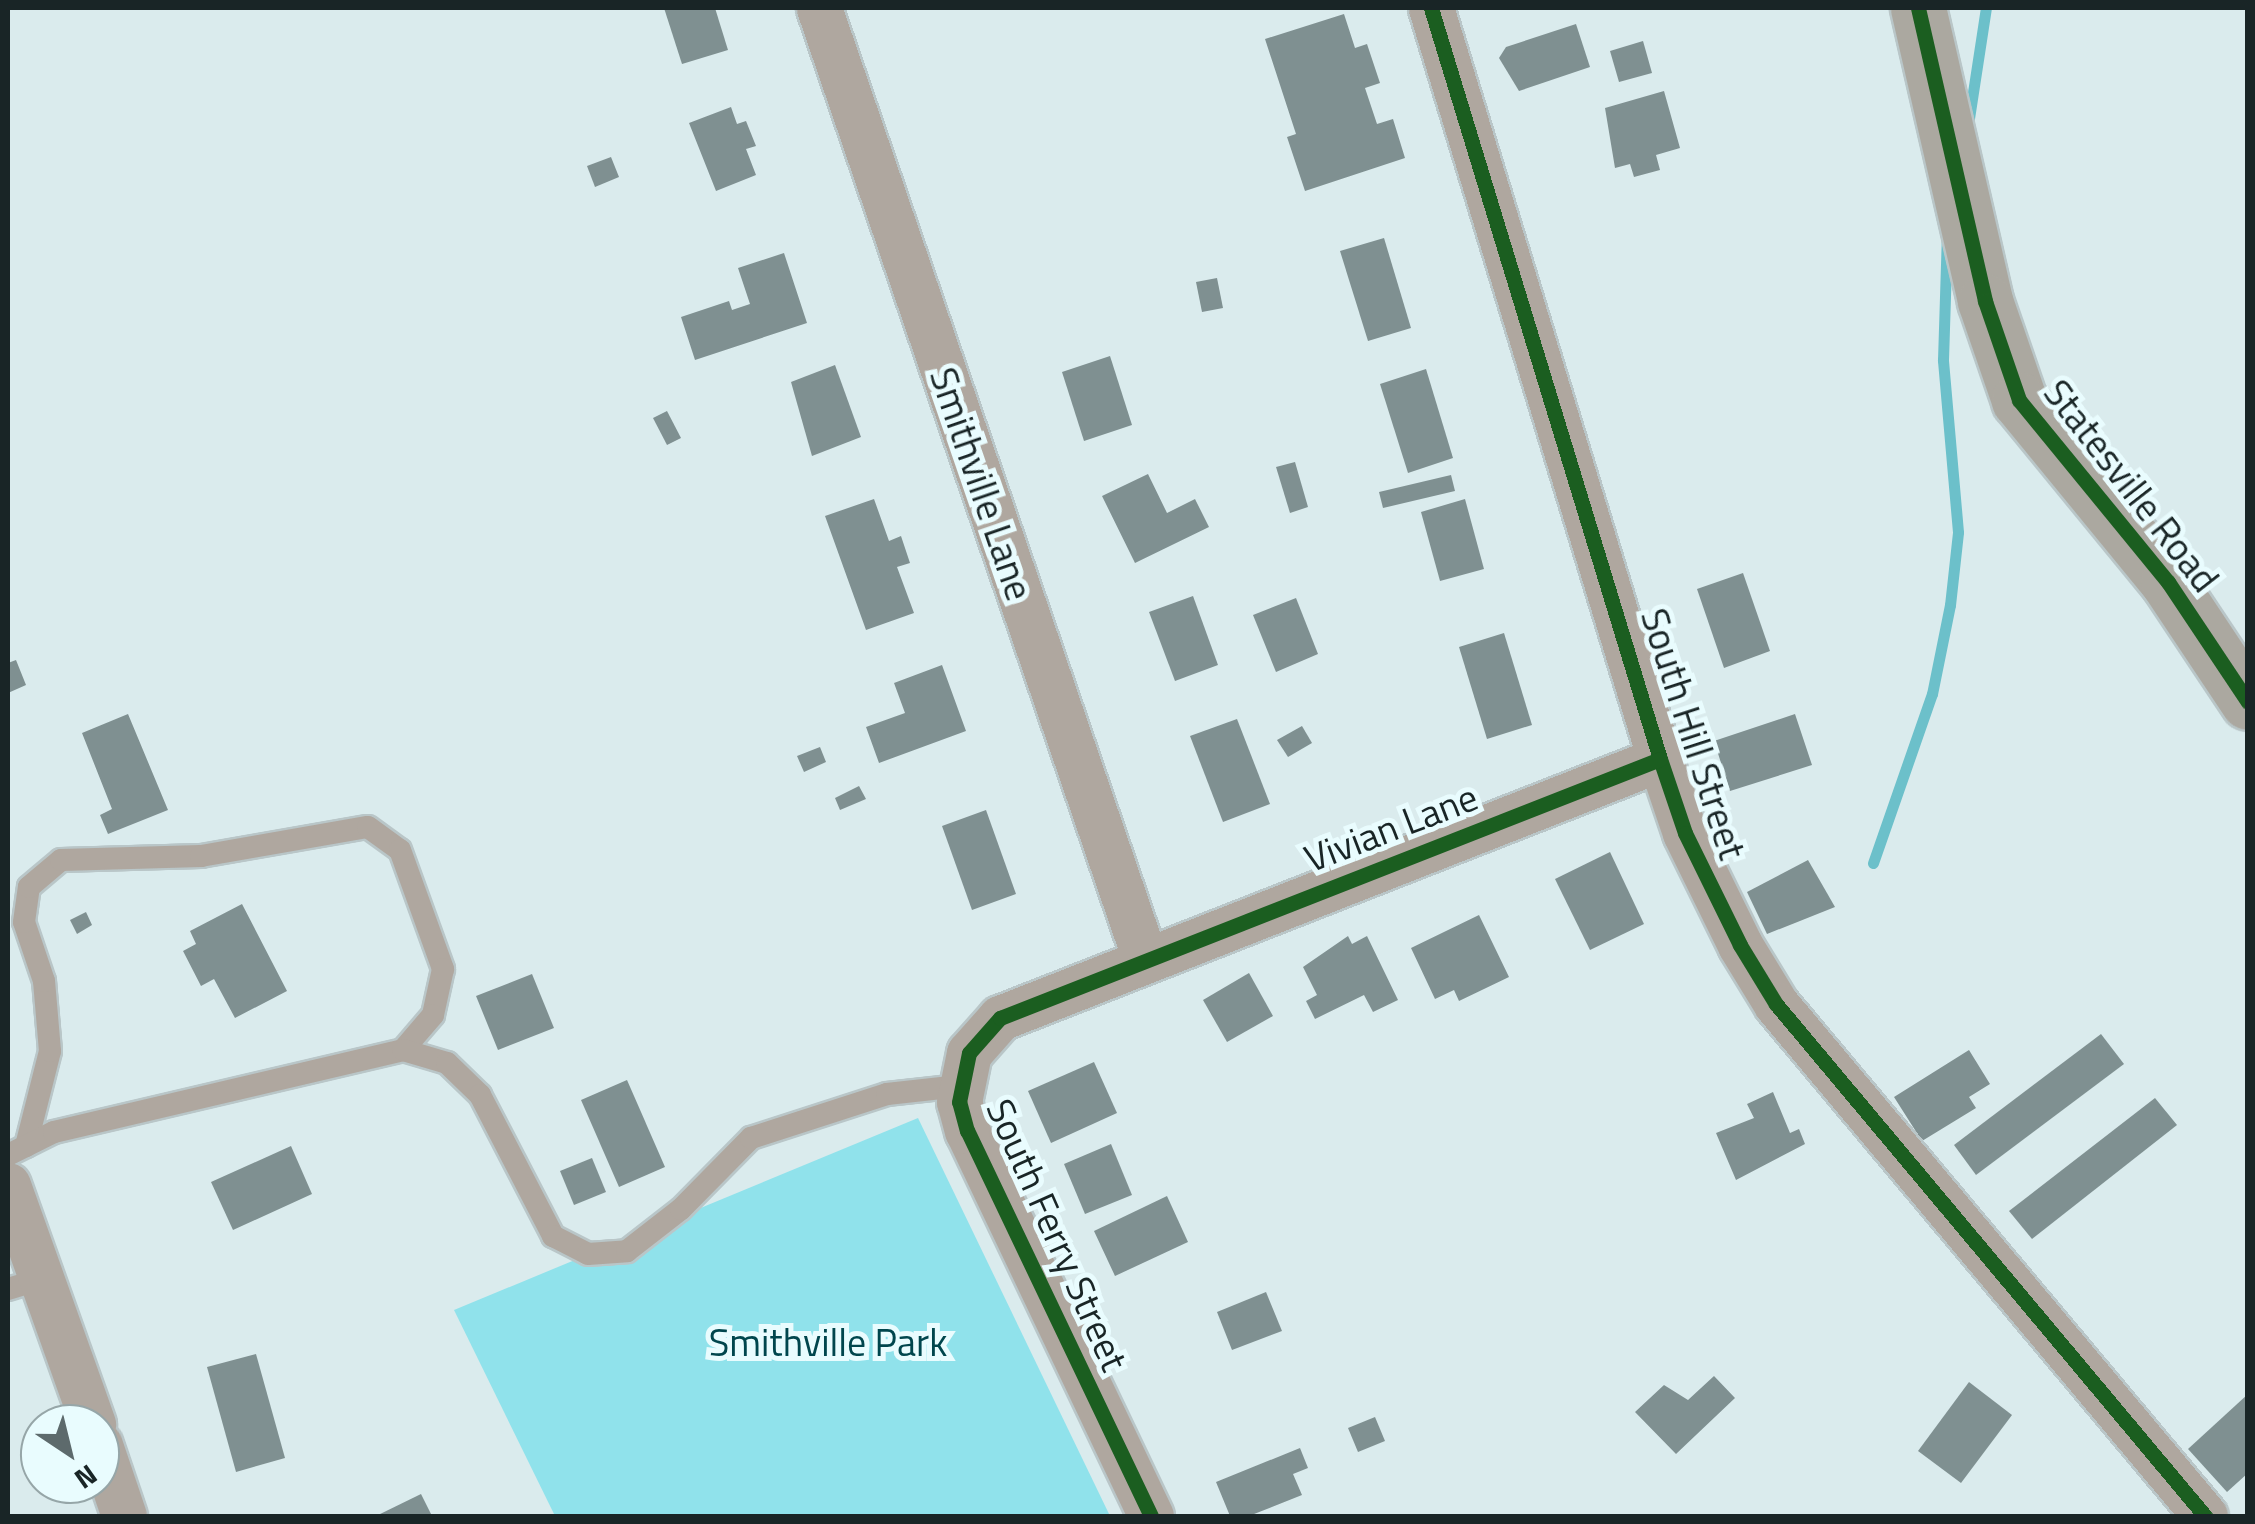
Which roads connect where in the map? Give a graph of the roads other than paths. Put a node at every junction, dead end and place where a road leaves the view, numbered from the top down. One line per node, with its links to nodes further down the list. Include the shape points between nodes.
1 (819, 8): 6 (street, Smithville Lane)
2 (1431, 8): 5 (street, South Hill Street)
3 (1918, 8): 4 (main road, Statesville Road, via 1985,301 2019,400 2168,582)
4 (2248, 702)
5 (1660, 759): 6 (street, Vivian Lane); 13 (street, South Hill Street, via 1709,885 1776,1004)
6 (1145, 959): 8 (street, South Ferry Street, via 1000,1018 969,1053)
7 (403, 1050): 8 (lane, via 447,1063 480,1095 553,1236 588,1254 627,1251 682,1209 751,1138 887,1094); 9 (lane, via 54,1132); 9 (lane, via 434,1014 443,969 400,850 368,827 201,856 61,860 29,887 24,922 44,981 50,1050)
8 (960, 1086): 12 (street, South Ferry Street, via 967,1131)
9 (14, 1162): 10 (street)
10 (25, 1284): 11 (street)
11 (83, 1404)
12 (1150, 1516)
13 (2205, 1516)

